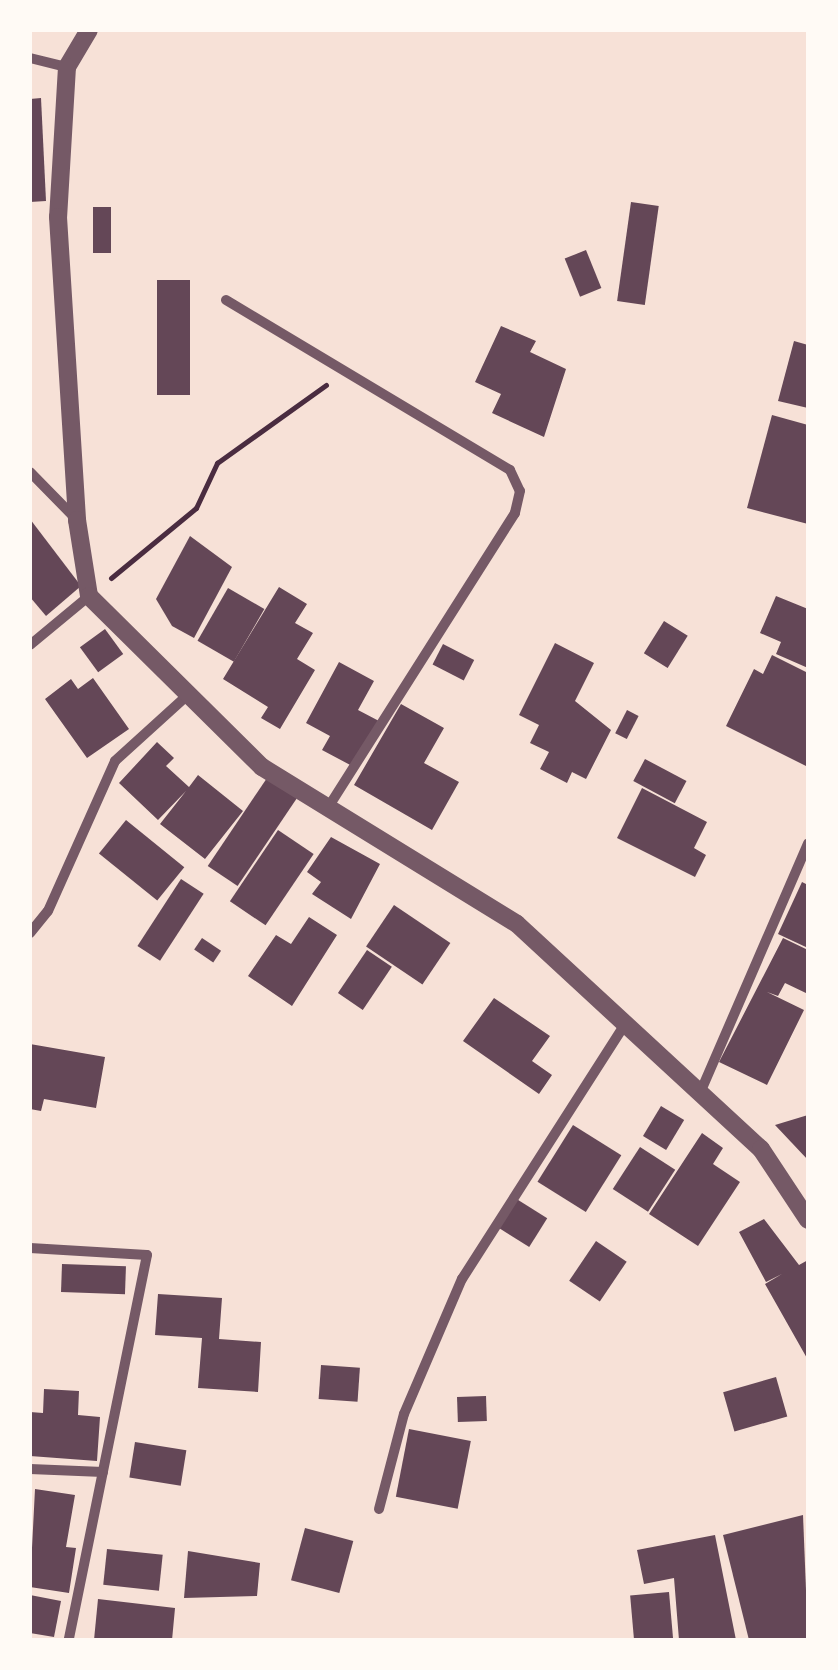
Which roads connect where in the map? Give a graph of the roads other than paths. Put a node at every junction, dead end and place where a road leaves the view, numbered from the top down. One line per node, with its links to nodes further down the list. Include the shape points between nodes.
1 (89, 30): 3 (street)
2 (32, 63): 3 (street)
3 (67, 68): 6 (street, via 58,218)
4 (226, 300): 10 (street, via 510,470 520,491 515,513)
5 (30, 472): 6 (street)
6 (76, 520): 7 (street)
7 (90, 596): 8 (street); 9 (street)
8 (30, 645)
9 (188, 694): 10 (street, via 262,767); 12 (street, via 114,762 48,911)
10 (328, 808): 13 (street, via 517,924)
11 (808, 844): 14 (street)
12 (30, 933)
13 (626, 1024): 14 (street); 19 (street, via 462,1278 404,1414)
14 (700, 1093): 15 (street, via 761,1149)
15 (808, 1220)
16 (30, 1248): 18 (street, via 147,1255)
17 (30, 1469): 18 (street)
18 (102, 1472): 20 (street)
19 (379, 1509)
20 (69, 1640)

